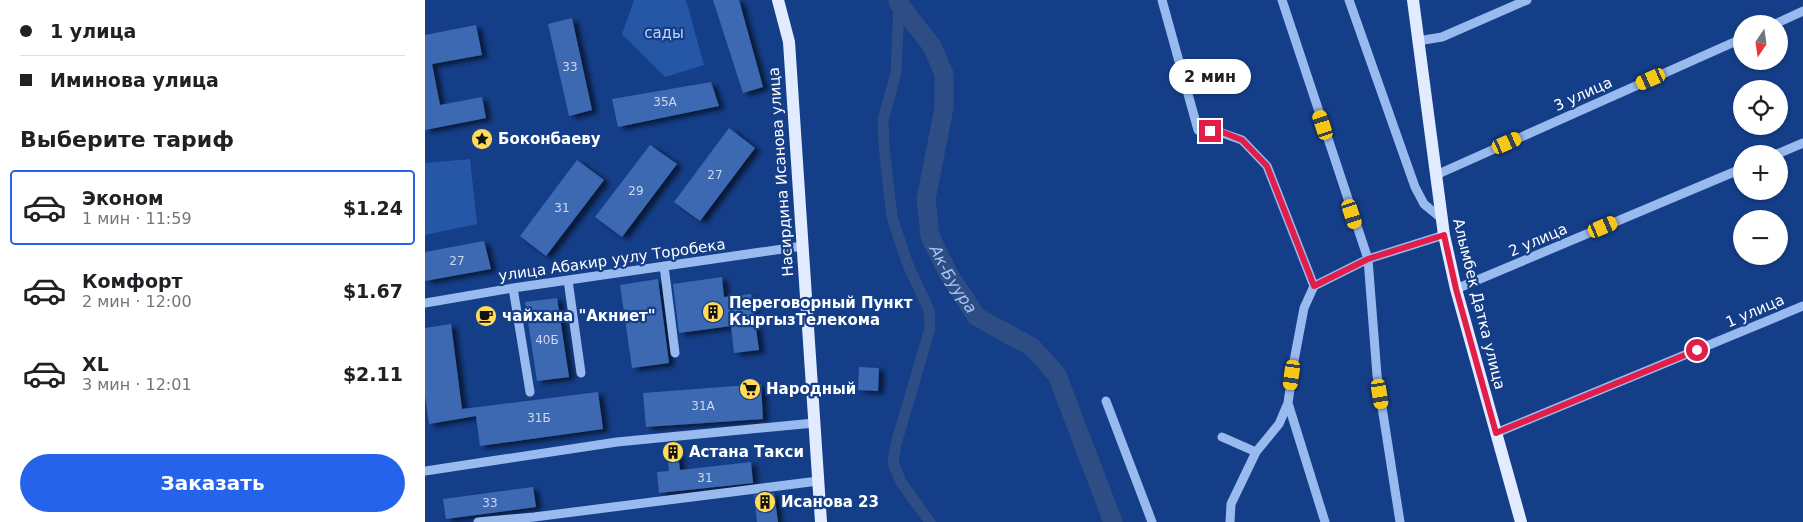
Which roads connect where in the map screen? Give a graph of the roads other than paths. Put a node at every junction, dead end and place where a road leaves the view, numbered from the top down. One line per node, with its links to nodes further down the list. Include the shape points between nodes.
1 (778, 0): 17 (main road, Насирдина Исанова улица, via 789,42)
2 (1162, 0): 21 (street, via 1198,130 1222,132 1242,140 1267,166)
3 (1282, 0): 18 (street)
4 (1349, 0): 15 (street, via 1415,187 1425,204)
5 (1413, 0): 9 (main road, Алымбек Датка улица)
6 (1527, 0): 9 (street, via 1442,37)
7 (1803, 11): 8 (street)
8 (1788, 18)
9 (1418, 41): 14 (main road, Алымбек Датка улица)
10 (1733, 43): 14 (street, 3 улица)
11 (1803, 143): 12 (street)
12 (1788, 149)
13 (1733, 172): 23 (street, 2 улица)
14 (1436, 175): 15 (main road, Алымбек Датка улица)
15 (1441, 218): 16 (main road, Алымбек Датка улица)
16 (1444, 235): 18 (street); 23 (main road, Алымбек Датка улица)
17 (803, 246): 19 (street, улица Абакир уулу Торобека); 31 (main road, Насирдина Исанова улица)
18 (1368, 259): 21 (street); 42 (street, via 1377,375)
19 (664, 266): 20 (street, улица Абакир уулу Торобека); 26 (street)
20 (568, 280): 22 (street, улица Абакир уулу Торобека); 27 (street)
21 (1314, 286): 30 (street, via 1304,308)
22 (513, 288): 24 (street, улица Абакир уулу Торобека); 28 (street)
23 (1456, 289): 32 (main road, Алымбек Датка улица)
24 (425, 303)
25 (1803, 306): 32 (street, 1 улица)
26 (675, 353)
27 (581, 373)
28 (530, 392)
29 (1107, 401): 39 (street)
30 (1288, 403): 34 (street, via 1279,424); 41 (street)
31 (814, 423): 35 (street, via 617,442); 36 (main road, Насирдина Исанова улица)
32 (1496, 433): 43 (main road, Алымбек Датка улица)
33 (1221, 436): 34 (street)
34 (1256, 452): 40 (street, via 1231,504)
35 (425, 471)
36 (818, 481): 37 (street); 38 (main road, Насирдина Исанова улица)
37 (478, 522)
38 (821, 522)
39 (1152, 522)
40 (1230, 522)
41 (1325, 522)
42 (1400, 522)
43 (1521, 522)

